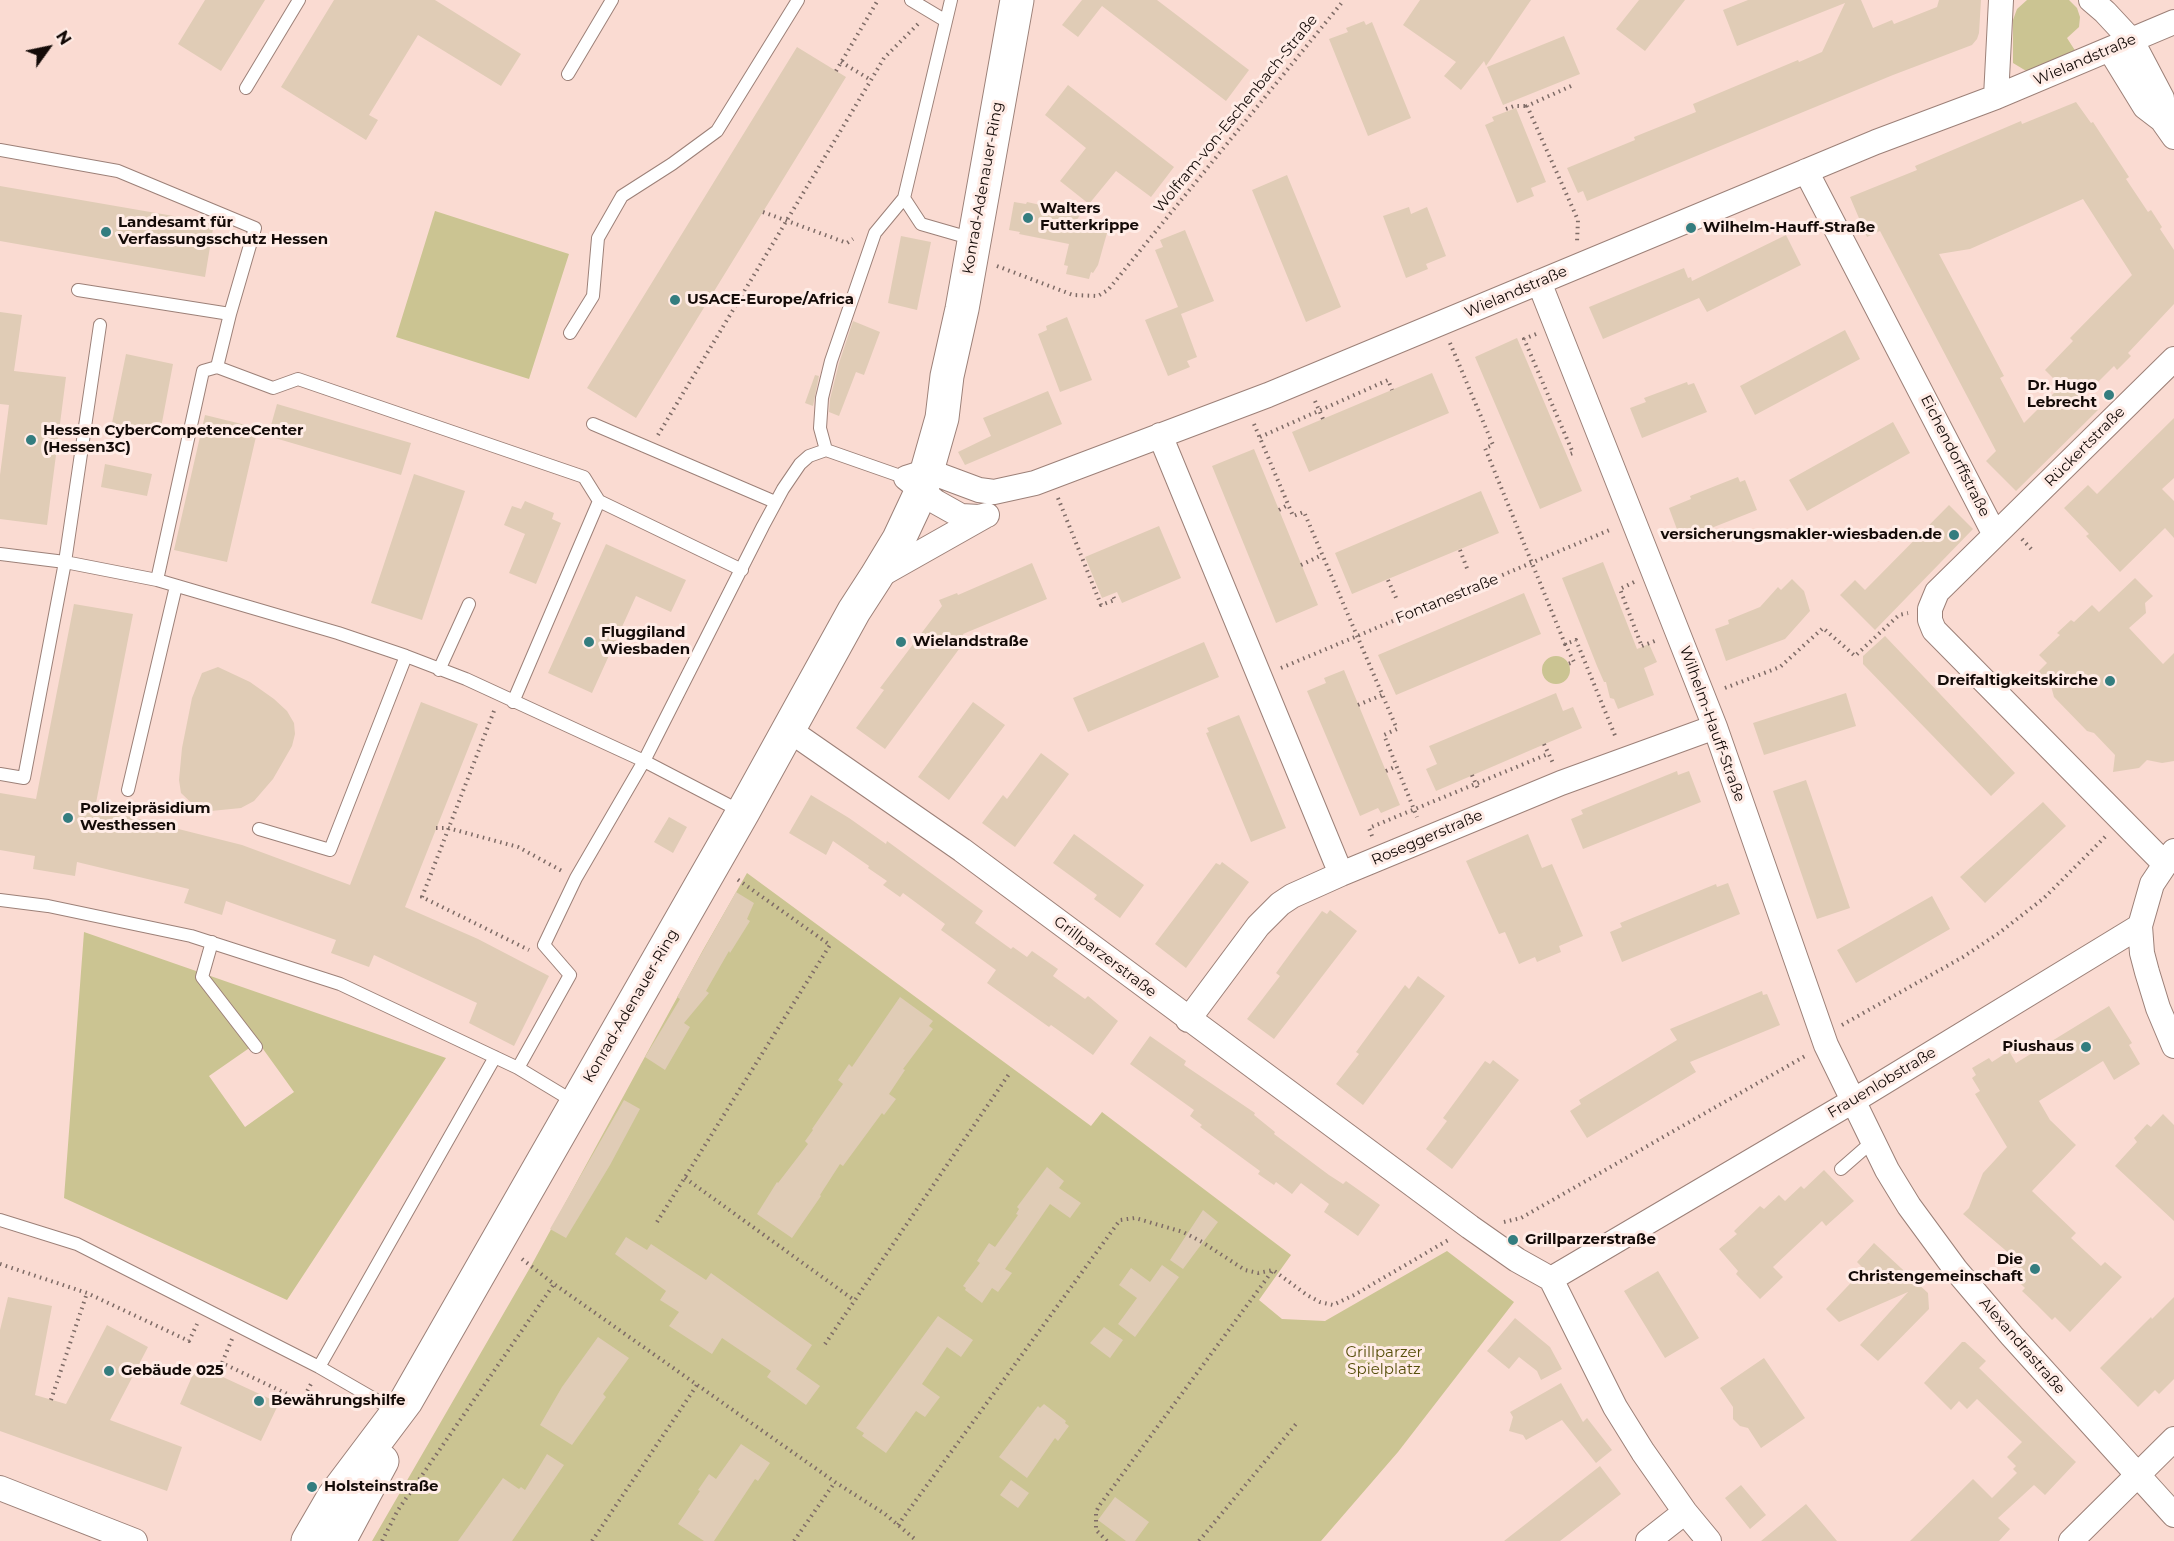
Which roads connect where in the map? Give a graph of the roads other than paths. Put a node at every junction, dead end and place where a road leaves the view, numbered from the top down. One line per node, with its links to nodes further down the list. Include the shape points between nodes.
1 (299, 0): 13 (lane)
2 (612, 0): 12 (lane)
3 (798, 0): 24 (lane, via 717,131 622,196 597,238 593,297)
4 (911, 0): 9 (lane)
5 (951, 0): 9 (lane)
6 (1017, 0): 19 (main road, Konrad-Adenauer-Ring)
7 (2001, 0): 14 (street)
8 (2091, 0): 11 (street, via 2105,12)
9 (946, 21): 18 (lane)
10 (2174, 22): 11 (street, Wielandstraße)
11 (2121, 45): 14 (street, Wielandstraße); 15 (street, via 2145,107)
12 (568, 74)
13 (246, 88)
14 (1996, 97): 17 (street, Wielandstraße)
15 (2168, 128)
16 (0, 150): 22 (lane, via 118,171 255,228)
17 (1806, 171): 20 (street, Wielandstraße); 35 (street, Eichendorffstraße)
18 (904, 198): 19 (lane, via 921,224); 29 (lane, via 875,232 831,361 820,428)
19 (975, 240): 30 (main road, Konrad-Adenauer-Ring, via 946,376 925,423)
20 (1539, 282): 28 (street, Wielandstraße, via 1246,404); 47 (street, Wilhelm-Hauff-Straße)
21 (78, 290): 22 (lane)
22 (230, 314): 26 (lane)
23 (100, 325): 37 (lane)
24 (570, 333)
25 (2174, 359): 35 (street, Rückertstraße)
26 (217, 367): 32 (lane, via 273,387 298,379 584,477); 40 (lane, via 203,371)
27 (593, 424): 33 (lane)
28 (1161, 435): 31 (street, Wielandstraße); 55 (street)
29 (826, 450): 30 (lane); 33 (lane, via 800,464)
30 (919, 480): 31 (street, Wielandstraße, via 986,492); 34 (street, via 947,509 961,516); 39 (main road, Konrad-Adenauer-Ring, via 899,539); 43 (main road, Konrad-Adenauer-Ring, via 890,519 865,570)
31 (1042, 481): 34 (street, Wielandstraße)
32 (599, 501): 38 (lane); 46 (lane)
33 (776, 502): 38 (lane)
34 (987, 514): 39 (street, Wielandstraße)
35 (1995, 535): 54 (street, Eichendorffstraße, via 1936,592 1930,609 1934,630 2121,820)
36 (0, 554): 37 (lane)
37 (65, 562): 40 (lane); 50 (lane, via 24,778)
38 (742, 570): 49 (lane)
39 (876, 578): 43 (main road, Konrad-Adenauer-Ring)
40 (157, 580): 41 (lane)
41 (176, 586): 44 (lane); 51 (lane)
42 (469, 604): 45 (lane)
43 (854, 610): 48 (main road, Konrad-Adenauer-Ring)
44 (406, 656): 45 (lane); 53 (lane, via 330,850)
45 (439, 670): 46 (lane)
46 (513, 702): 49 (lane)
47 (1715, 728): 55 (street, Roseggerstraße, via 1523,798); 64 (street, Wilhelm-Hauff-Straße, via 1824,1040)
48 (789, 730): 52 (main road, Konrad-Adenauer-Ring); 59 (street, Grillparzerstraße, via 962,850)
49 (644, 760): 52 (lane); 63 (lane, via 576,878 544,945 570,975)
50 (0, 774)
51 (128, 790)
52 (743, 812): 65 (main road, Konrad-Adenauer-Ring)
53 (259, 829)
54 (2169, 857): 57 (street, via 2148,893)
55 (1341, 873): 59 (street, Roseggerstraße, via 1280,904 1247,939)
56 (0, 900): 58 (lane, via 48,906)
57 (2140, 926): 60 (street, via 2147,972); 64 (street, Frauenlobstraße)
58 (212, 942): 61 (lane, via 202,976); 62 (lane, via 340,984)
59 (1188, 1020): 69 (street, Grillparzerstraße, via 1516,1260)
60 (2174, 1046)
61 (256, 1047)
62 (495, 1057): 63 (lane); 70 (lane)
63 (518, 1068): 65 (lane)
64 (1853, 1101): 66 (street, Alexandrastraße); 69 (street, Frauenlobstraße)
65 (576, 1103): 71 (main road, Konrad-Adenauer-Ring)
66 (1873, 1141): 67 (lane); 73 (street, Alexandrastraße, via 1909,1206 1956,1270)
67 (1841, 1169)
68 (0, 1220): 70 (lane, via 77,1244)
69 (1551, 1279): 75 (street, via 1615,1407)
70 (319, 1367): 71 (lane)
71 (402, 1407): 78 (main road, Konrad-Adenauer-Ring, via 333,1498); 79 (main road, Konrad-Adenauer-Ring, via 397,1435)
72 (2174, 1439): 73 (street)
73 (2139, 1476): 76 (street, Alexandrastraße); 82 (street)
74 (0, 1488): 77 (street)
75 (1685, 1512): 80 (street); 81 (street)
76 (2174, 1515)
77 (135, 1541)
78 (308, 1541)
79 (339, 1541)
80 (1648, 1541)
81 (1709, 1541)
82 (2071, 1541)

